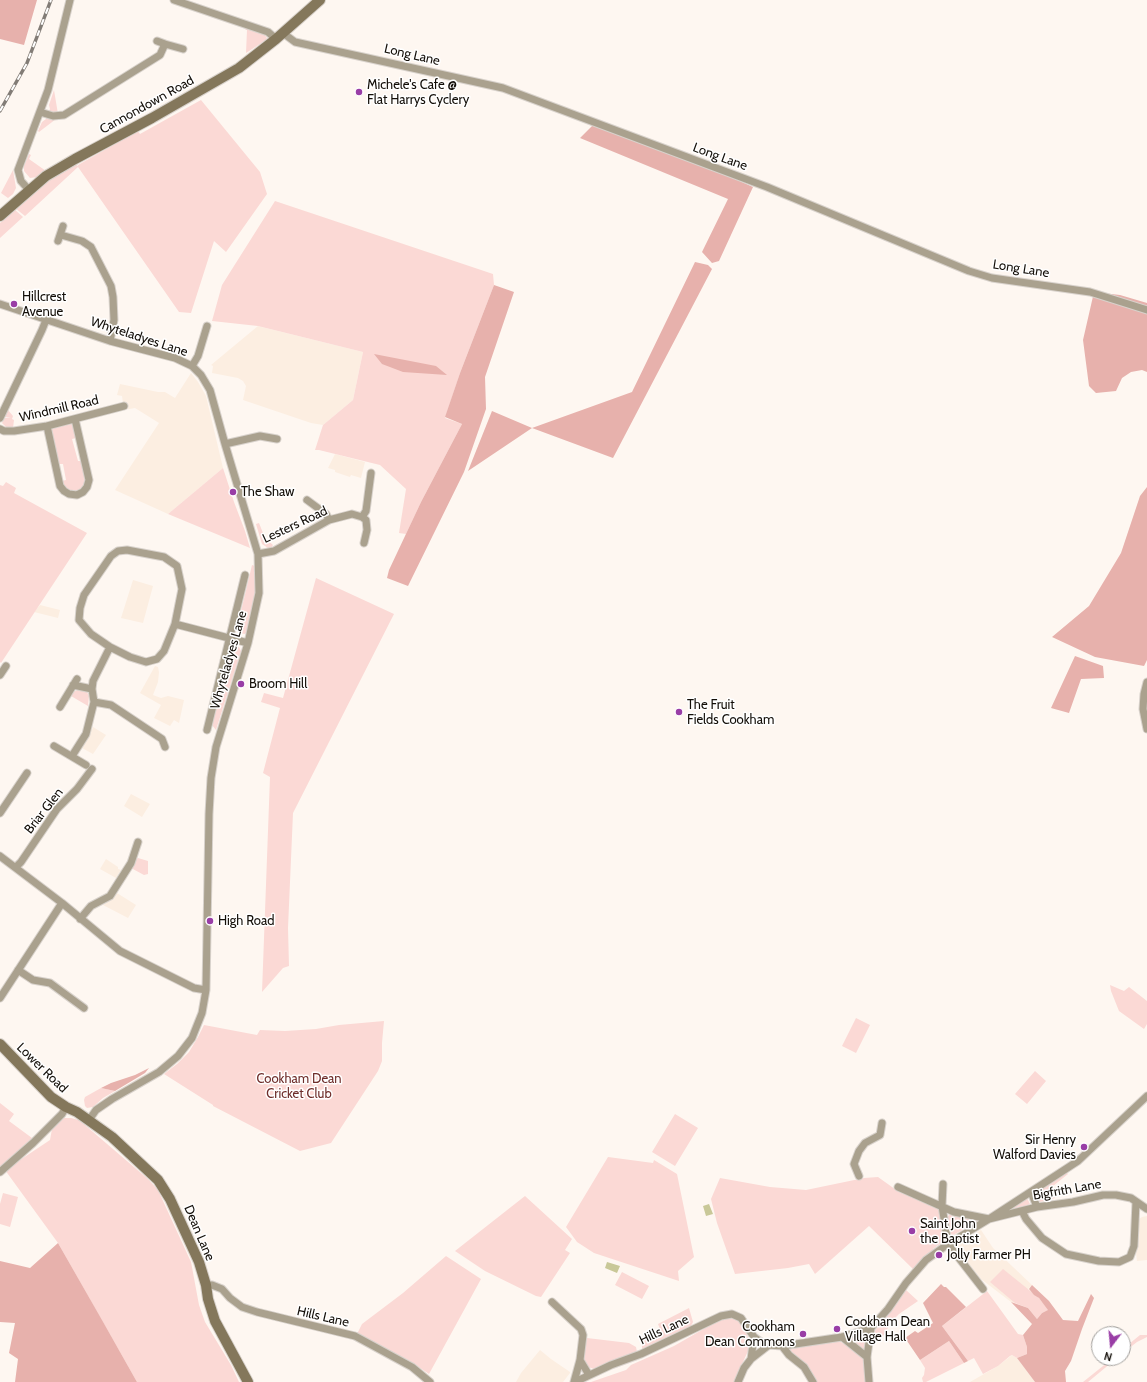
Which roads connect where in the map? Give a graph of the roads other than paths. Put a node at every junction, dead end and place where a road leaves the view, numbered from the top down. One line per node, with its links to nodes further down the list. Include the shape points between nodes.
1 (70, 0): 8 (street, via 48,90)
2 (174, 0): 4 (street, Long Lane)
3 (320, 0): 4 (street, Cannondown Road)
4 (280, 36): 9 (street, Cannondown Road, via 239,68 75,159 46,176); 13 (street, Long Lane, via 295,42 503,88 767,187 992,278 1090,292)
5 (157, 41): 6 (street)
6 (165, 44): 7 (street); 8 (street, via 160,55 64,114 53,116)
7 (183, 49)
8 (40, 112): 9 (street, via 18,170 21,181)
9 (29, 190): 10 (street, Cannondown Road)
10 (0, 216)
11 (63, 226): 16 (street, via 60,238 82,241 91,247 111,286 114,320)
12 (0, 304): 14 (street, Whyteladyes Lane)
13 (1147, 310)
14 (46, 320): 16 (street, Whyteladyes Lane); 19 (street)
15 (207, 326): 17 (street, via 198,356)
16 (110, 340): 17 (street, Whyteladyes Lane, via 175,358)
17 (192, 366): 24 (street, Whyteladyes Lane, via 210,390)
18 (124, 406): 20 (street, Windmill Road)
19 (0, 418)
20 (75, 419): 21 (street, Windmill Road); 21 (street, via 89,480 83,492 77,495 64,492 60,486)
21 (47, 426): 22 (street, Windmill Road, via 14,432)
22 (0, 429)
23 (276, 439): 24 (street, via 260,436)
24 (225, 444): 30 (street, Whyteladyes Lane)
25 (371, 473): 27 (street, via 366,511)
26 (307, 500): 28 (street, via 326,514)
27 (362, 517): 28 (street, Lesters Road, via 352,514); 29 (street, via 366,520 367,530)
28 (329, 520): 30 (street, Lesters Road, via 274,551)
29 (364, 543)
30 (258, 554): 34 (street, Whyteladyes Lane, via 259,593)
31 (244, 575): 33 (street)
32 (175, 624): 33 (street); 35 (street, via 164,652 157,659 146,662); 35 (street, via 182,590 177,566 164,557 127,550 118,551 111,556 84,595 79,620 91,634)
33 (229, 638): 34 (street); 43 (street)
34 (248, 643): 55 (street, Whyteladyes Lane, via 219,734 211,778)
35 (110, 647): 39 (street, via 93,681)
36 (6, 666): 37 (street)
37 (0, 675)
38 (1147, 682): 42 (street, via 1143,709)
39 (92, 689): 40 (street); 41 (street, via 75,682)
40 (94, 702): 45 (street, via 111,706 162,739); 46 (street, via 86,734)
41 (60, 707)
42 (1147, 729)
43 (208, 730)
44 (54, 746): 46 (street)
45 (165, 747)
46 (72, 756): 51 (street, Briar Glen, via 89,767 77,789 57,809)
47 (27, 773): 48 (street)
48 (0, 813)
49 (138, 842): 53 (street, via 132,863 110,896 91,906)
50 (0, 856): 51 (street)
51 (16, 867): 52 (street)
52 (62, 904): 53 (street); 54 (street)
53 (80, 920): 55 (street, via 120,951 194,988)
54 (18, 970): 56 (street); 57 (street, via 33,980 50,983)
55 (206, 990): 61 (street, Whyteladyes Lane, via 202,1013 192,1038 178,1056 159,1072 96,1110)
56 (0, 998)
57 (84, 1008)
58 (0, 1044): 60 (street, Lower Road, via 51,1098)
59 (1147, 1096): 67 (street, via 1078,1161)
60 (66, 1107): 61 (street, Lower Road); 63 (street, via 33,1143)
61 (89, 1120): 77 (street, Dean Lane, via 112,1137 158,1180 170,1198 199,1262)
62 (882, 1123): 64 (street, via 880,1135 865,1143 859,1151 854,1164)
63 (0, 1172)
64 (859, 1176)
65 (943, 1184): 69 (street)
66 (898, 1187): 69 (street)
67 (1031, 1192): 70 (street); 75 (street)
68 (1136, 1202): 70 (street, Bigfrith Lane, via 1131,1198 1103,1195); 71 (street, Bigfrith Lane); 74 (street)
69 (942, 1206): 75 (street, via 954,1212); 76 (street)
70 (1037, 1207): 72 (street, Bigfrith Lane)
71 (1147, 1209)
72 (1022, 1211): 74 (street, via 1042,1238 1066,1254 1099,1261 1119,1262 1130,1256 1134,1246); 75 (street, Bigfrith Lane)
73 (1147, 1213): 74 (street)
74 (1136, 1218)
75 (989, 1220): 76 (street)
76 (948, 1244): 78 (street); 80 (street, via 926,1260)
77 (206, 1285): 89 (street, Dean Lane, via 214,1321); 90 (street, Hills Lane, via 222,1289 242,1307 256,1312 355,1336 412,1367)
78 (983, 1289)
79 (552, 1302): 87 (street, via 581,1329 583,1335)
80 (871, 1328): 81 (street); 85 (street)
81 (842, 1336): 84 (street); 85 (street)
82 (754, 1338): 83 (street); 86 (street); 88 (street, Hills Lane, via 741,1318 732,1314 721,1316 642,1354)
83 (769, 1345): 84 (street); 86 (street)
84 (782, 1346): 93 (street, via 804,1367)
85 (867, 1357): 94 (street)
86 (751, 1359): 92 (street)
87 (580, 1360): 88 (street); 91 (street)
88 (589, 1375): 91 (street, Hills Lane)
89 (248, 1382)
90 (430, 1382)
91 (574, 1382)
92 (738, 1382)
93 (813, 1382)
94 (869, 1382)

